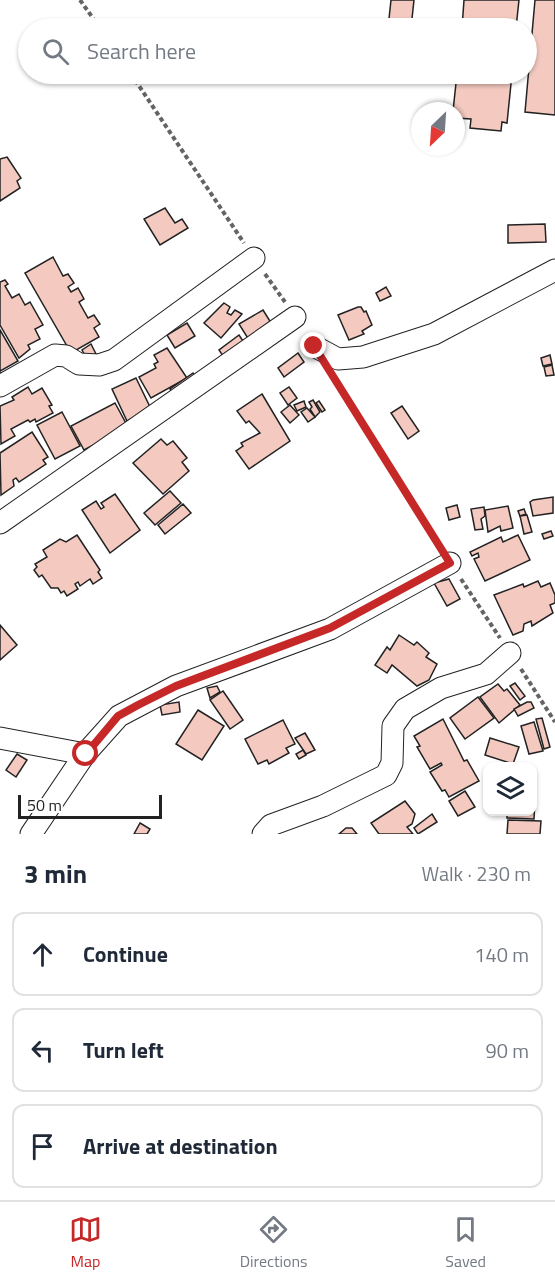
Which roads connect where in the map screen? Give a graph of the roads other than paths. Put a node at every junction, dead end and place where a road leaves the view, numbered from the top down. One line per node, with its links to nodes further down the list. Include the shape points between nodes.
1 (254, 258): 5 (street, via 114,360 99,365 79,364 55,355)
2 (555, 270): 4 (street, via 434,333 363,357 338,359)
3 (295, 317): 6 (street)
4 (314, 346)
5 (0, 386)
6 (0, 523)
7 (450, 563): 10 (street, via 330,628 176,686 138,705 118,716)
8 (510, 653): 12 (street, via 486,674 441,688 405,710 393,726 392,763 386,775 323,806 271,825)
9 (0, 738): 10 (street)
10 (86, 754): 11 (street)
11 (31, 834)
12 (263, 834)

